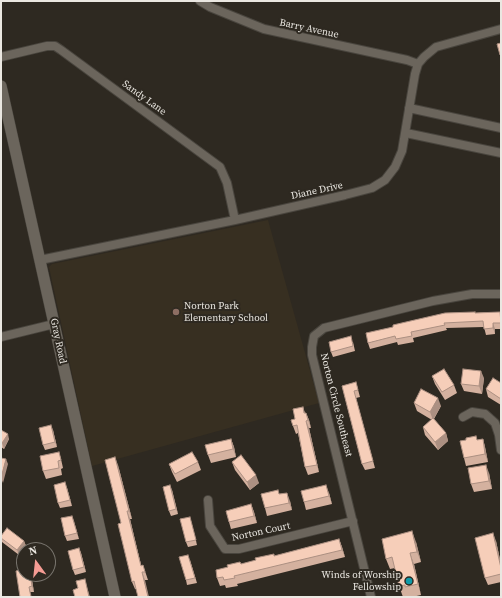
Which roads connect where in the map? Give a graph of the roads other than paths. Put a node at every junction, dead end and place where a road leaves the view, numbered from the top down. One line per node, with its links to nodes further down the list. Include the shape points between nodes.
1 (200, 1): 4 (street, Barry Avenue, via 264,29)
2 (501, 29): 4 (street, via 436,47)
3 (1, 57): 10 (street, Sandy Lane, via 47,46 55,46 61,50 220,166 227,183)
4 (418, 64): 6 (street, Diane Drive)
5 (1, 86): 11 (street, Gray Road)
6 (409, 108): 7 (street); 8 (street, Diane Drive)
7 (501, 128)
8 (406, 133): 9 (street); 10 (street, Diane Drive, via 395,167 385,180 372,188)
9 (501, 153)
10 (234, 220): 11 (street, Diane Drive)
11 (40, 260): 13 (street, Gray Road)
12 (501, 294): 18 (street, Norton Circle Southeast, via 472,294 433,301 324,328 314,336 312,355)
13 (54, 324): 14 (street); 19 (street, Gray Road)
14 (1, 337)
15 (463, 417): 16 (street, via 472,412 485,414 495,424)
16 (501, 450)
17 (208, 500): 18 (street, Norton Court, via 210,526 225,549 238,549)
18 (353, 521): 20 (street, Norton Circle Southeast)
19 (115, 597)
20 (371, 597)

